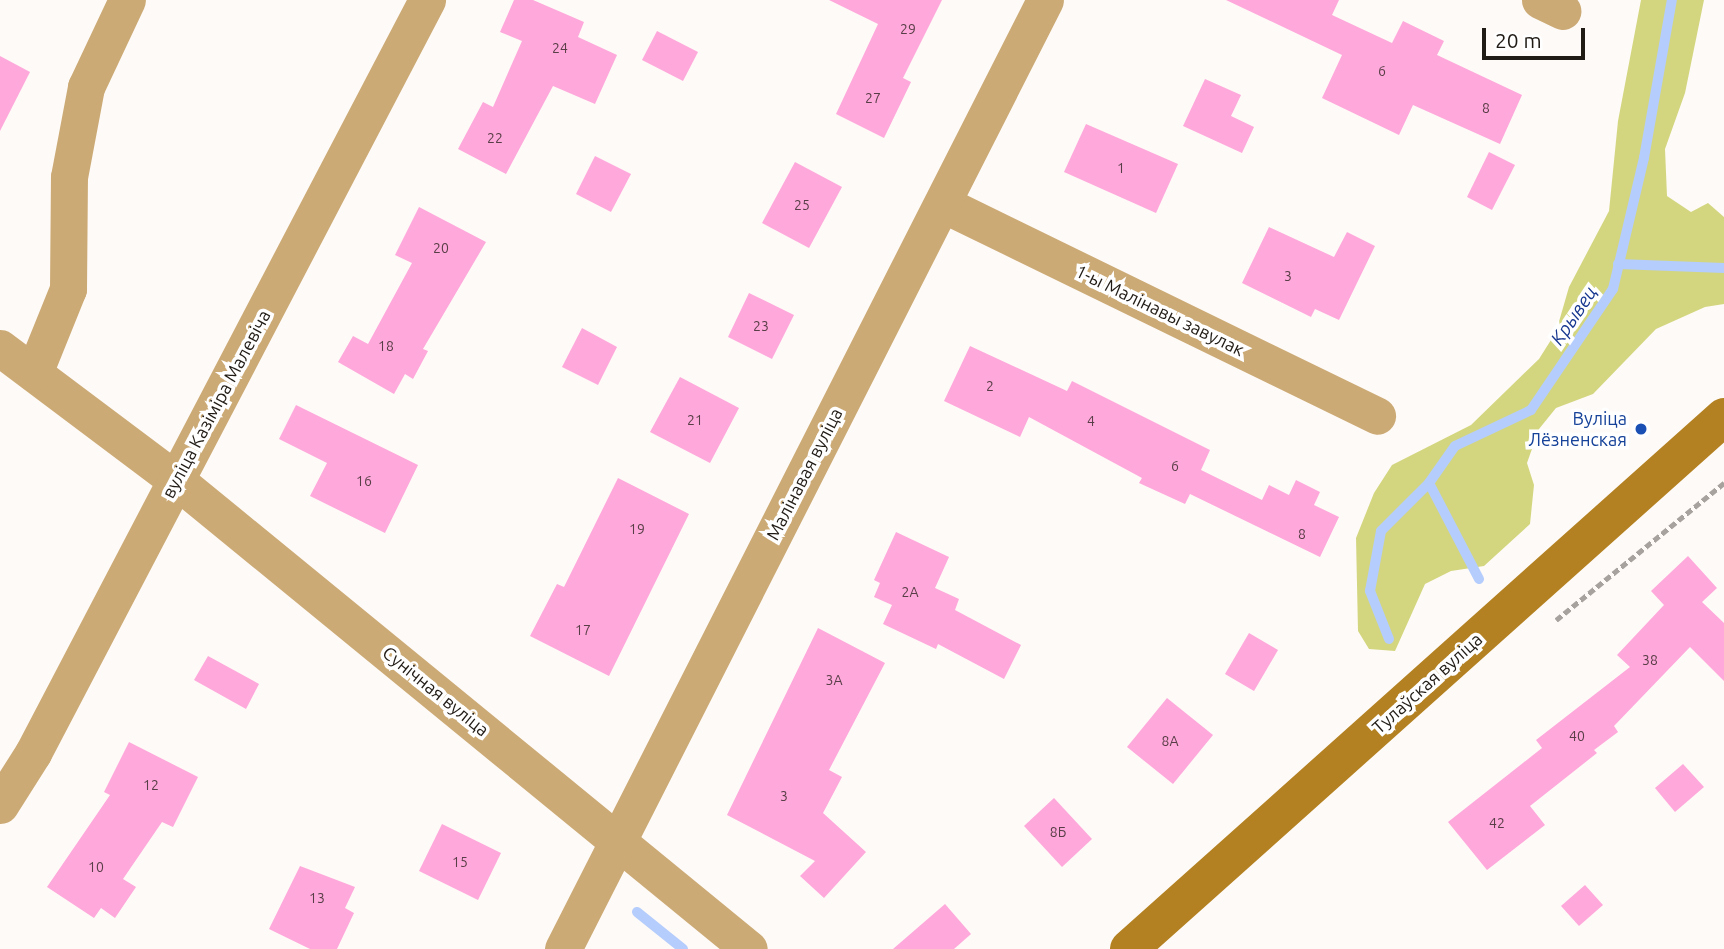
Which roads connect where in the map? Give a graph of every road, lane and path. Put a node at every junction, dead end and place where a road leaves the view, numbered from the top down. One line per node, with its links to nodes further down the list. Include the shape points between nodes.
1 (127, 0): 6 (street, via 86,87 69,177 68,289)
2 (427, 0): 9 (street, вуліца Казіміра Малевіча)
3 (1045, 0): 4 (street, Малінавая вуліца)
4 (943, 204): 7 (street, 1-ы Малінавы завулак); 11 (street, Малінавая вуліца)
5 (0, 348): 6 (street, Сунічная вуліца)
6 (34, 373): 9 (street, Сунічная вуліца)
7 (1377, 416)
8 (1724, 417): 14 (main road, Тулаўская вуліца)
9 (176, 480): 10 (street, вуліца Казіміра Малевіча, via 33,753); 11 (street, Сунічная вуліца)
10 (0, 805)
11 (617, 838): 12 (street, Малінавая вуліца); 13 (street, Сунічная вуліца)
12 (563, 949)
13 (750, 949)
14 (1129, 949)

